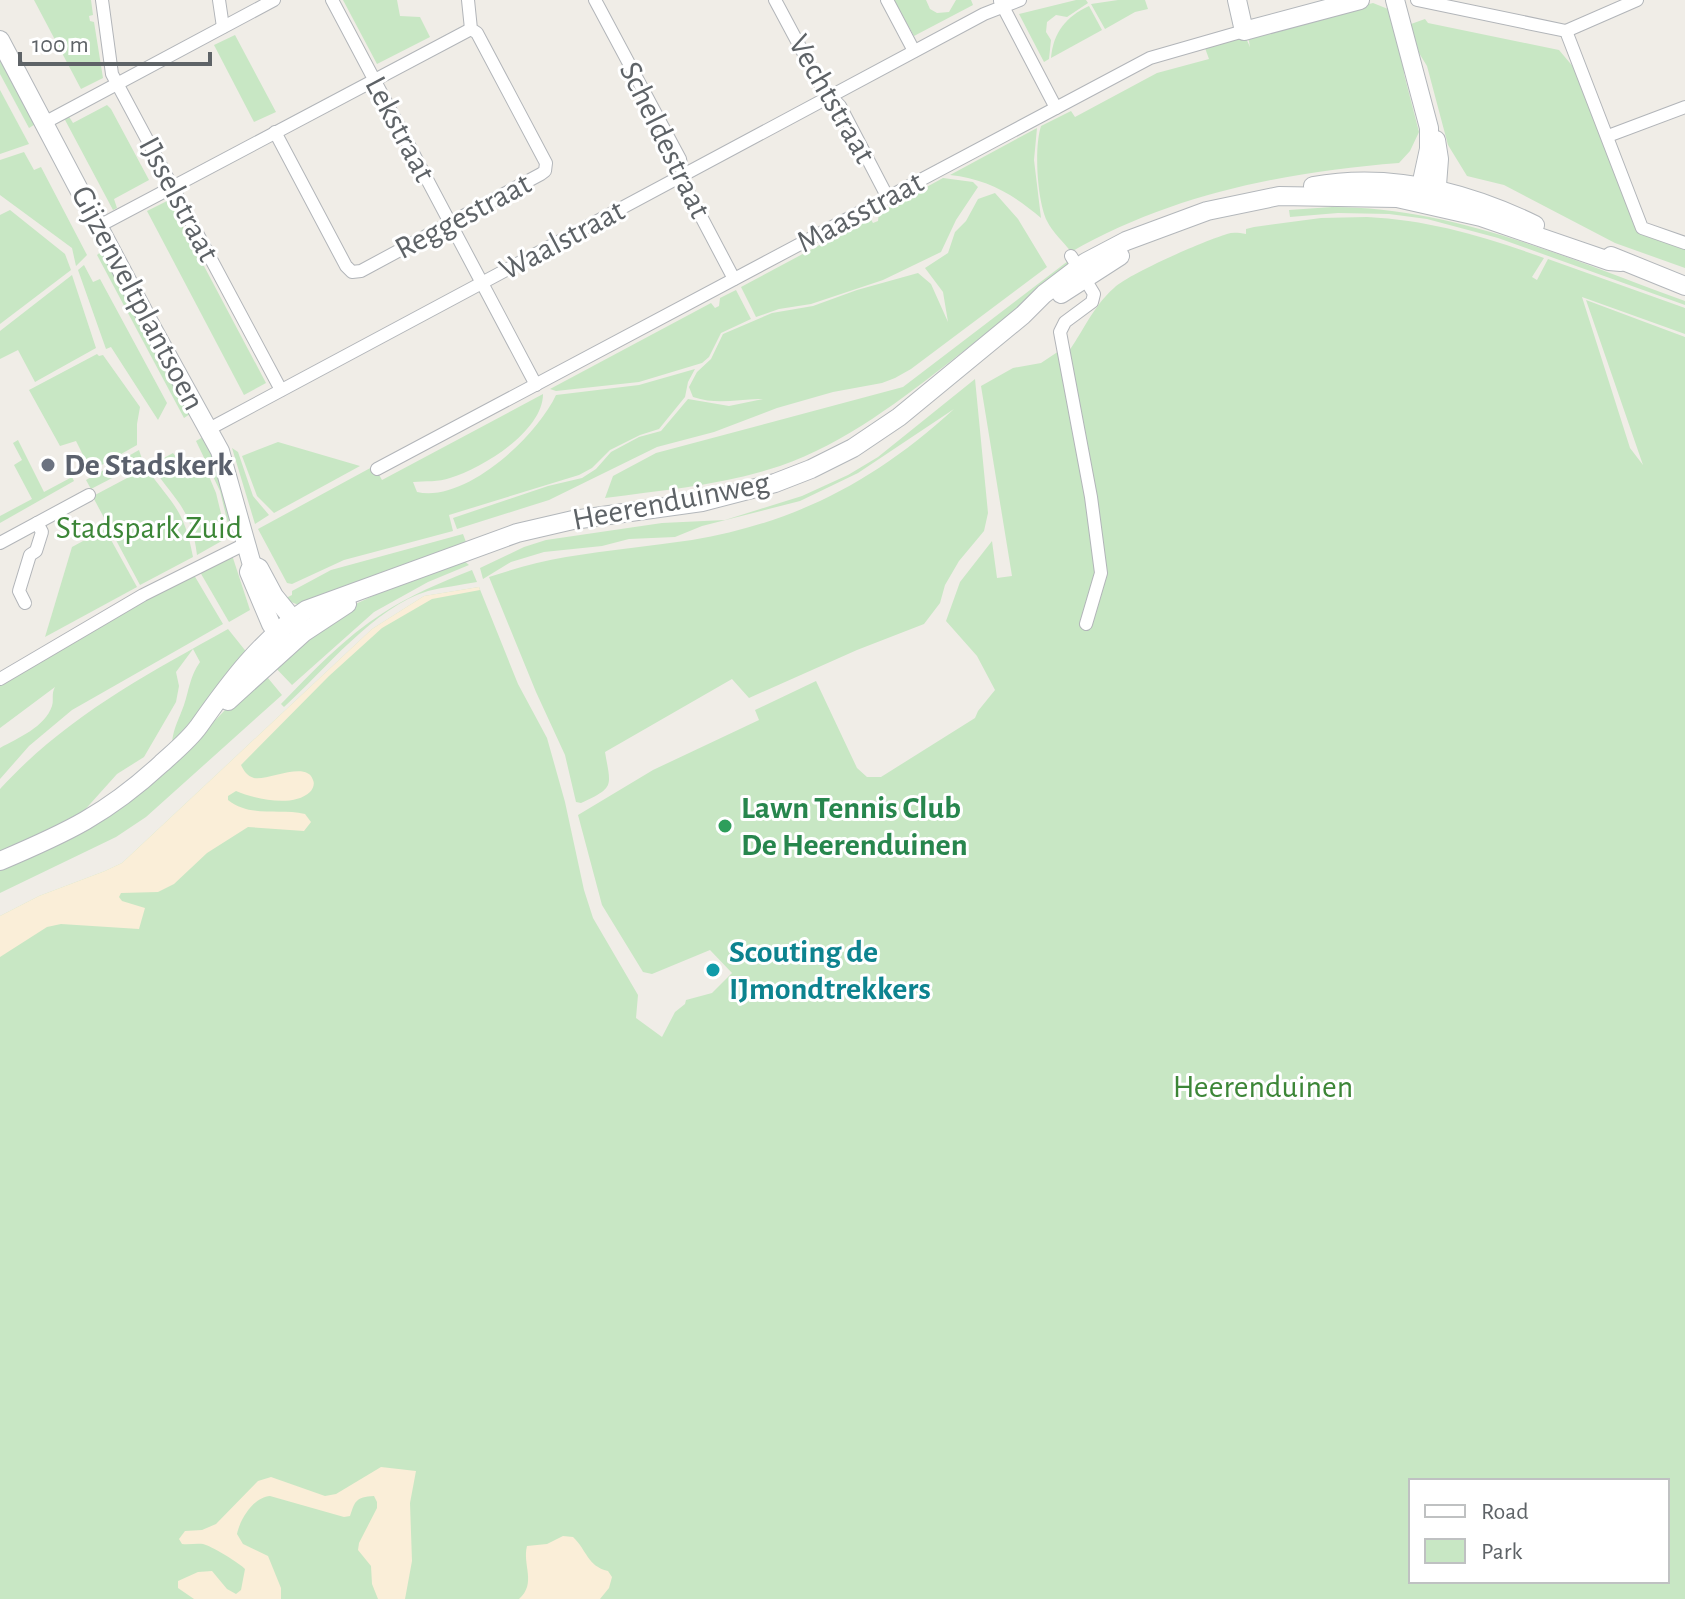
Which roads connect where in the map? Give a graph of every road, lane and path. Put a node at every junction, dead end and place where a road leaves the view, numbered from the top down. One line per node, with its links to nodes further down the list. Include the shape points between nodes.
1 (102, 0): 23 (street, IJsselstraat, via 112,74)
2 (219, 0): 16 (street)
3 (274, 0): 16 (street)
4 (332, 0): 22 (street, Lekstraat)
5 (468, 0): 17 (street, Reggestraat)
6 (595, 0): 30 (street, Scheldestraat)
7 (775, 0): 24 (street, Vechtstraat)
8 (887, 0): 21 (street)
9 (1020, 0): 15 (street, Waalstraat)
10 (1237, 0): 18 (main road)
11 (1360, 0): 18 (main road, Maasstraat)
12 (1395, 0): 32 (main road, via 1428,114)
13 (1417, 0): 19 (street)
14 (1637, 0): 19 (street)
15 (1001, 3): 21 (street, Waalstraat); 26 (street)
16 (223, 27): 23 (street)
17 (471, 29): 22 (street); 34 (street, Reggestraat, via 546,167)
18 (1244, 31): 26 (street, Maasstraat, via 1150,58)
19 (1566, 31): 29 (street)
20 (0, 40): 27 (main road, Gijzenveltplantsoen)
21 (914, 51): 24 (street, Waalstraat)
22 (374, 79): 28 (street); 34 (street, Lekstraat)
23 (118, 84): 27 (street); 31 (street, IJsselstraat)
24 (831, 96): 30 (street, Waalstraat); 33 (street, Vechtstraat)
25 (1685, 107): 29 (street)
26 (1056, 108): 33 (street, Maasstraat)
27 (44, 123): 35 (main road, Gijzenveltplantsoen)
28 (275, 132): 31 (street); 34 (street, Reggestraat, via 352,272)
29 (1608, 136): 36 (street, via 1642,228)
30 (684, 174): 38 (street, Scheldestraat, via 685,186); 39 (street, Waalstraat)
31 (173, 186): 35 (street); 42 (street, IJsselstraat)
32 (1428, 195): 37 (main road, Heerenduinweg, via 1279,196 1207,211); 40 (main road, Heerenduinweg)
33 (888, 198): 38 (street, Maasstraat)
34 (450, 223): 39 (street, Lekstraat)
35 (99, 226): 43 (main road, Gijzenveltplantsoen)
36 (1685, 243)
37 (1078, 267): 51 (street, via 1094,294 1092,302 1060,332 1101,573); 52 (main road, Heerenduinweg, via 889,425 811,469 702,502 517,533 322,603)
38 (734, 279): 41 (street, Maasstraat)
39 (482, 283): 41 (street, Lekstraat); 42 (street, Waalstraat)
40 (1685, 286)
41 (536, 385): 44 (street, Maasstraat)
42 (281, 390): 43 (street, Waalstraat)
43 (209, 429): 48 (main road, Gijzenveltplantsoen, via 228,473)
44 (377, 469)
45 (89, 495): 46 (street)
46 (37, 523): 47 (street); 50 (street, via 42,532 19,591)
47 (0, 543)
48 (245, 544): 49 (main road, Gijzenveltplantsoen); 54 (street, via 143,595)
49 (252, 565): 52 (main road, Gijzenveltplantsoen); 53 (main road, Gijzenveltplantsoen, via 249,572)
50 (25, 603)
51 (1086, 624)
52 (298, 626): 53 (main road, Heerenduinweg)
53 (281, 639): 55 (main road, Heerenduinweg, via 236,675 199,726 145,778 99,814)
54 (0, 679)
55 (0, 861)

